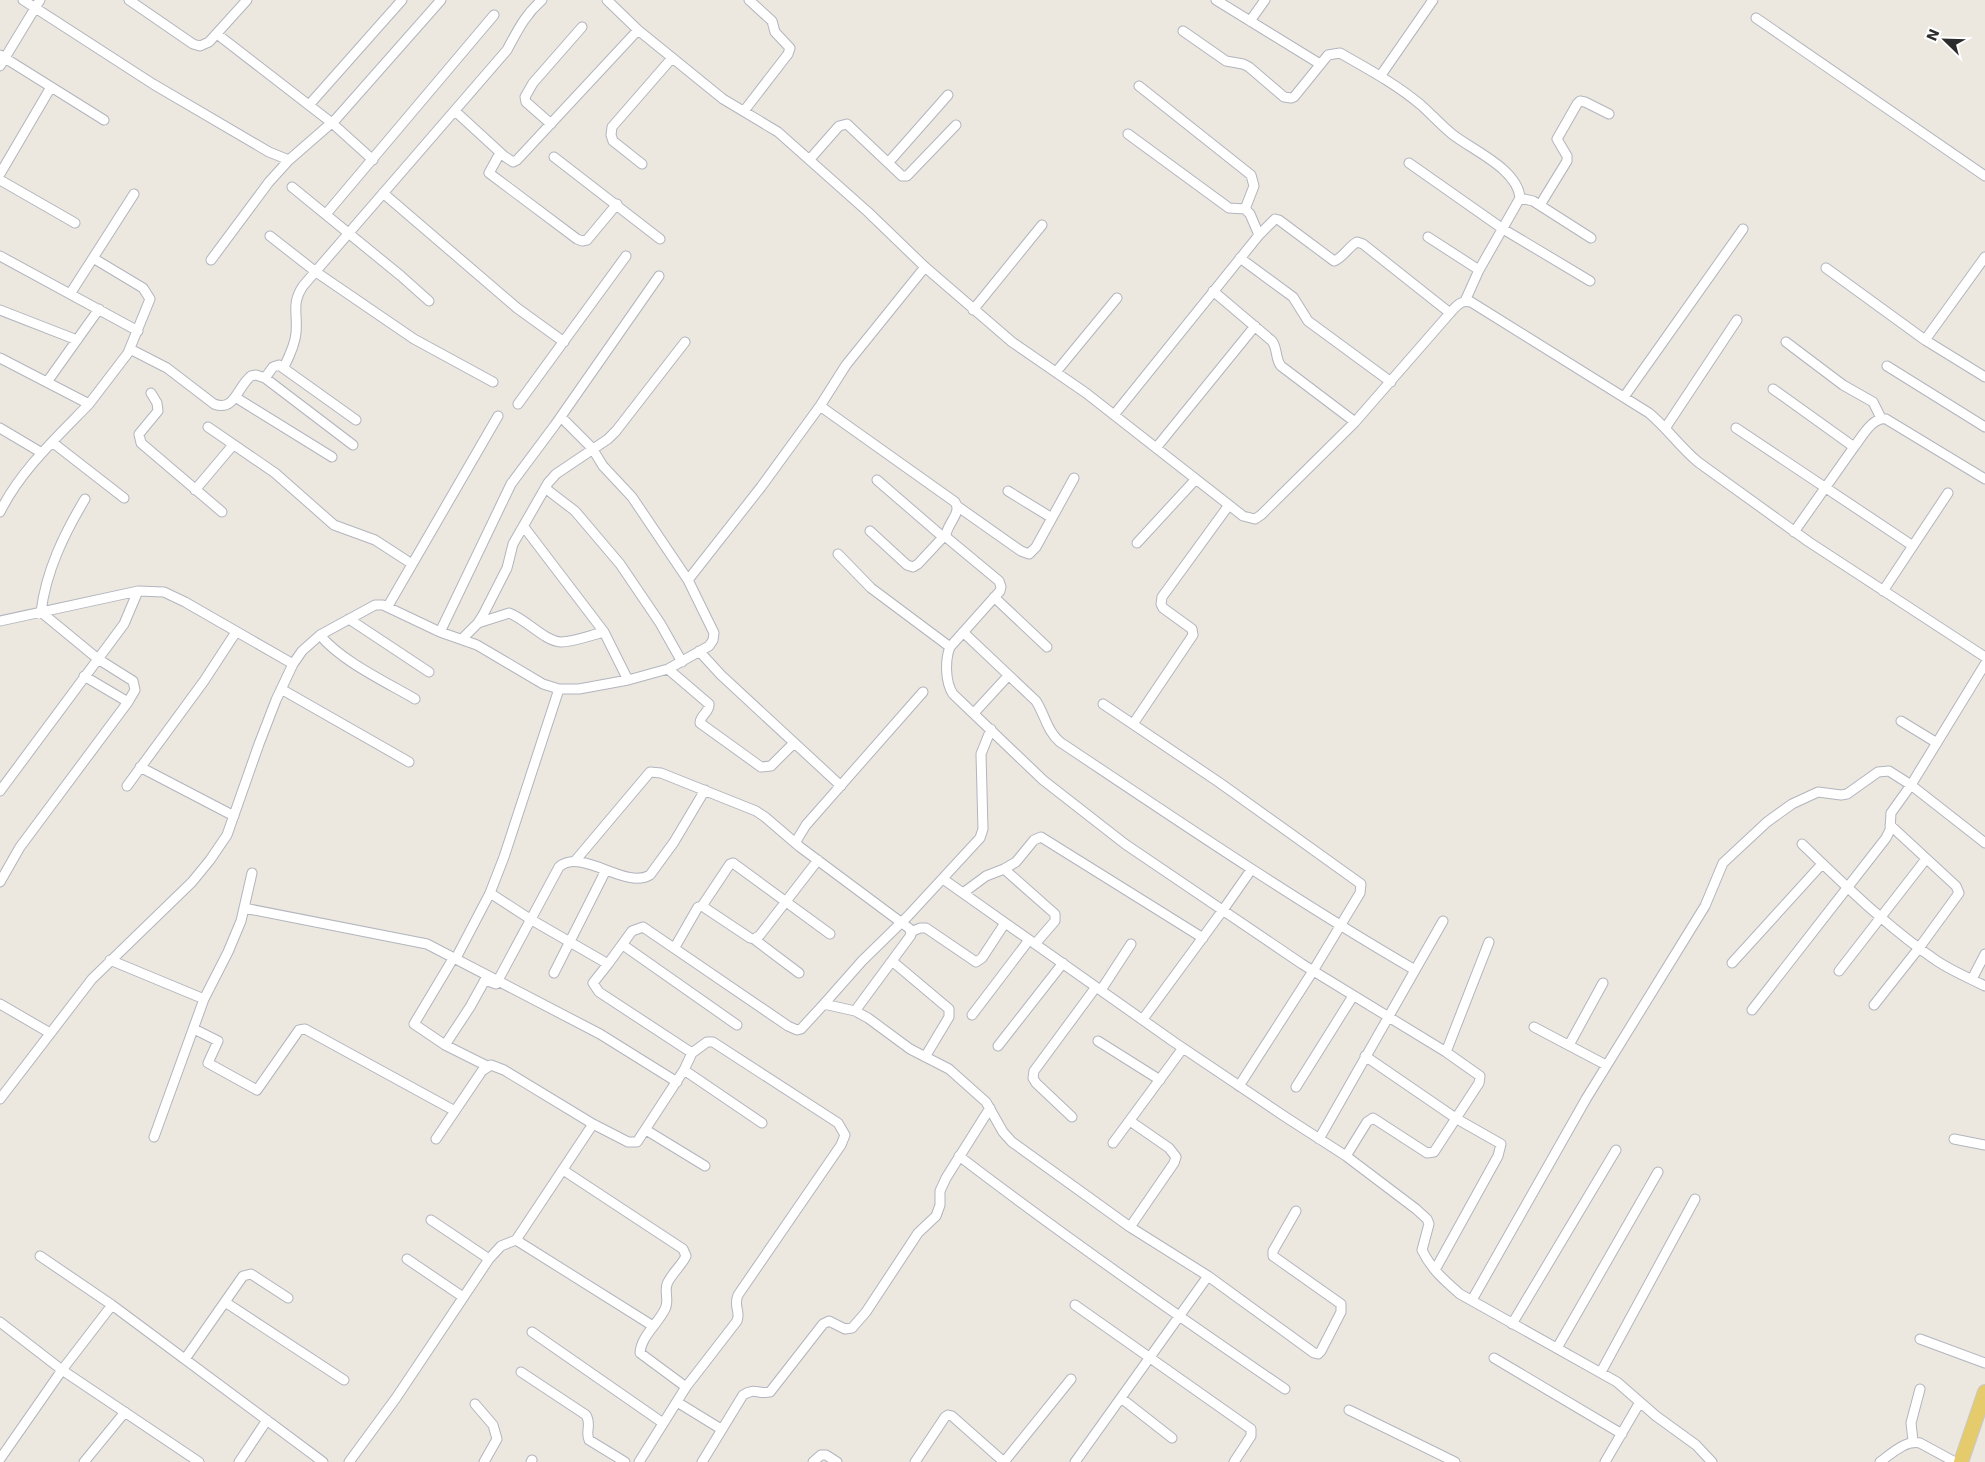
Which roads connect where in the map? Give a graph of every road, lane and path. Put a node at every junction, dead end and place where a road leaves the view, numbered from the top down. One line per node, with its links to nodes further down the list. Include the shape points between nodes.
1 (23, 0): 12 (street)
2 (129, 0): 19 (street, via 193,44 204,45)
3 (247, 0): 19 (street)
4 (402, 0): 27 (street)
5 (441, 0): 32 (street)
6 (542, 0): 29 (street, via 528,12 507,50)
7 (606, 0): 17 (street)
8 (749, 0): 28 (street, via 772,21 775,32 790,48)
9 (1216, 0): 15 (street)
10 (1265, 0): 15 (street)
11 (1433, 0): 23 (street)
12 (38, 4): 21 (street); 39 (street, via 153,84 260,147)
13 (494, 15): 40 (street)
14 (1756, 18): 45 (street)
15 (1250, 21): 22 (street)
16 (582, 27): 33 (street, via 533,83 525,97 526,102)
17 (638, 30): 20 (street); 33 (street)
18 (1183, 32): 22 (street, via 1226,61 1249,67 1284,97 1294,97)
19 (217, 34): 27 (street)
20 (672, 58): 28 (street, via 723,99); 43 (street, via 612,127 612,140)
21 (2, 59): 25 (street)
22 (1320, 64): 23 (street, via 1332,53 1340,53)
23 (1381, 76): 50 (street, via 1510,176)
24 (1139, 86): 53 (street, via 1251,175 1254,186)
25 (51, 87): 31 (street); 44 (street)
26 (948, 95): 41 (street)
27 (309, 105): 32 (street)
28 (744, 110): 38 (street, via 778,132)
29 (455, 111): 36 (street); 48 (street)
30 (1609, 114): 52 (street, via 1585,102 1577,104 1557,139 1567,156 1566,166)
31 (104, 120)
32 (332, 123): 39 (street); 40 (street)
33 (551, 124): 36 (street, via 517,160 513,162)
34 (956, 125): 41 (street, via 907,176 902,176)
35 (1128, 134): 53 (street, via 1229,208)
36 (500, 153): 51 (street, via 488,173 577,239 587,240)
37 (554, 157): 51 (street)
38 (810, 159): 41 (street, via 839,126 848,124); 71 (street)
39 (289, 160): 70 (street)
40 (373, 160): 54 (street)
41 (888, 163)
42 (1409, 163): 57 (street)
43 (642, 164)
44 (0, 174)
45 (1985, 176)
46 (0, 180): 55 (street)
47 (292, 187): 54 (street)
48 (383, 193): 59 (street); 91 (street, via 517,308)
49 (134, 194): 68 (street)
50 (1520, 198): 52 (street); 57 (street)
51 (617, 204): 64 (street)
52 (1540, 205): 63 (street)
53 (1245, 209): 60 (street)
54 (326, 214): 59 (street)
55 (75, 223)
56 (1042, 225): 84 (street)
57 (1503, 229): 73 (street); 76 (street)
58 (1743, 229): 107 (street)
59 (349, 233): 74 (street); 80 (street)
60 (1259, 235): 69 (street); 85 (street, via 1272,220 1277,219 1334,261 1360,243)
61 (270, 236): 74 (street)
62 (1428, 237): 73 (street)
63 (1591, 238)
64 (660, 239)
65 (0, 256): 78 (street)
66 (626, 256): 91 (street)
67 (1985, 257): 90 (street)
68 (93, 258): 78 (street); 88 (street, via 147,292 150,299)
69 (1240, 258): 77 (street); 103 (street, via 1293,297 1308,321)
70 (211, 260)
71 (925, 267): 84 (street); 110 (street, via 846,364)
72 (1826, 268): 90 (street)
73 (1479, 270): 81 (street)
74 (316, 272): 97 (street, via 298,293 294,306 296,334); 102 (street, via 414,339)
75 (659, 276): 113 (street)
76 (1590, 281)
77 (1213, 291): 87 (street); 111 (street)
78 (70, 294): 82 (street)
79 (1117, 298): 98 (street)
80 (429, 301)
81 (1465, 301): 85 (street); 107 (street, via 1486,310)
82 (99, 309): 88 (street); 89 (street)
83 (0, 310): 89 (street)
84 (973, 310): 98 (street)
85 (1450, 312): 103 (street)
86 (1737, 320): 118 (street)
87 (1255, 326): 116 (street, via 1274,343 1281,366); 127 (street)
88 (138, 331): 94 (street)
89 (77, 340): 101 (street)
90 (1925, 340): 99 (street)
91 (564, 342): 109 (street)
92 (686, 342): 126 (street, via 616,431)
93 (1786, 342): 114 (street, via 1873,402)
94 (130, 349): 106 (street, via 167,368 214,404 226,406); 108 (street)
95 (0, 358): 101 (street)
96 (1887, 366): 119 (street)
97 (284, 368): 100 (street, via 279,365 273,367); 115 (street)
98 (1056, 372): 111 (street)
99 (1985, 377)
100 (265, 378): 106 (street, via 251,376); 124 (street)
101 (46, 382): 108 (street)
102 (493, 382)
103 (1391, 382): 116 (street)
104 (1773, 389): 125 (street)
105 (150, 393): 136 (street, via 158,411 139,440)
106 (235, 396): 129 (street)
107 (1624, 397): 118 (street)
108 (89, 404): 122 (street)
109 (518, 404)
110 (820, 406): 142 (street); 154 (street, via 762,487)
111 (1114, 415): 127 (street)
112 (498, 416): 153 (street)
113 (560, 417): 126 (street); 164 (street, via 503,498)
114 (1881, 418): 125 (street, via 1874,421); 131 (street, via 1893,421)
115 (356, 420)
116 (1355, 422): 141 (street, via 1261,516 1249,519)
117 (208, 427): 123 (street)
118 (1666, 427): 148 (street, via 1685,452)
119 (1985, 427)
120 (0, 428): 128 (street)
121 (1736, 428): 134 (street)
122 (52, 442): 128 (street); 139 (street)
123 (232, 445): 136 (street); 153 (street, via 275,473 334,525 375,540)
124 (353, 445)
125 (1854, 447): 134 (street)
126 (592, 448): 135 (street, via 556,474); 154 (street, via 603,466 644,513)
127 (1156, 448): 133 (street)
128 (42, 453): 143 (street)
129 (332, 457)
130 (1074, 478): 145 (street)
131 (1985, 479)
132 (877, 480): 149 (street)
133 (1196, 480): 141 (street); 150 (street)
134 (1826, 487): 148 (street); 151 (street)
135 (545, 488): 146 (street); 174 (street, via 575,511 620,564)
136 (195, 490): 144 (street)
137 (1008, 491): 145 (street)
138 (1948, 494): 151 (street)
139 (124, 498)
140 (84, 499): 159 (street, via 49,575)
141 (1229, 505): 190 (street, via 1162,597 1163,608 1192,630 1193,635)
142 (958, 506): 145 (street, via 1029,554); 149 (street)
143 (0, 512)
144 (222, 512)
145 (1052, 518)
146 (524, 527): 162 (street, via 513,544 507,568); 165 (street)
147 (870, 531): 149 (street, via 913,567)
148 (1794, 532): 156 (street)
149 (944, 536): 157 (street, via 998,582 1001,586)
150 (1137, 543)
151 (1913, 546): 156 (street)
152 (838, 554): 169 (street, via 870,588)
153 (412, 564): 158 (street)
154 (688, 580): 171 (street, via 714,633 712,642)
155 (138, 591): 159 (street); 163 (street, via 164,592 176,597); 173 (street, via 124,624)
156 (1884, 591): 172 (street)
157 (994, 597): 166 (street); 170 (street)
158 (388, 606): 160 (street, via 375,604); 164 (street)
159 (42, 612): 161 (street); 173 (street)
160 (349, 619): 167 (street); 178 (street)
161 (0, 621)
162 (478, 624): 165 (street, via 509,613 561,642); 168 (street)
163 (236, 632): 175 (street); 195 (street)
164 (440, 632): 168 (street)
165 (604, 632): 181 (street)
166 (963, 632): 169 (street); 180 (street)
167 (320, 635): 175 (street); 185 (street, via 341,654)
168 (462, 639): 183 (street, via 543,684)
169 (950, 647): 188 (street, via 946,659 950,690)
170 (1047, 647)
171 (700, 652): 174 (street); 192 (street)
172 (1985, 657)
173 (98, 659): 179 (street); 186 (street, via 133,681 135,690)
174 (682, 662): 177 (street)
175 (293, 664): 182 (street)
176 (1985, 664): 193 (street)
177 (668, 669): 181 (street); 192 (street, via 708,704 700,723 761,767 771,766)
178 (429, 672)
179 (84, 676): 186 (street); 200 (street)
180 (1008, 676): 188 (street); 212 (street, via 1036,701 1049,731 1060,742)
181 (628, 680): 183 (street, via 579,689)
182 (281, 689): 194 (street); 201 (street)
183 (559, 689): 217 (street)
184 (923, 692): 198 (street)
185 (415, 699)
186 (128, 702): 215 (street, via 20,847)
187 (1102, 704): 190 (street)
188 (974, 713): 191 (street)
189 (1901, 721): 193 (street)
190 (1133, 724): 228 (street, via 1358,881 1362,887 1360,893)
191 (991, 729): 214 (street, via 981,754 982,834); 222 (street, via 1043,780 1125,844)
192 (794, 742): 198 (street)
193 (1936, 743): 196 (street)
194 (409, 762)
195 (140, 768): 197 (street); 201 (street)
196 (1911, 785): 202 (street, via 1891,812); 204 (street); 280 (street, via 1894,772 1885,770 1847,794 1809,794 1767,822 1731,855 1718,872 1705,906)
197 (127, 786)
198 (841, 786): 203 (street, via 806,825)
199 (705, 790): 203 (street, via 756,812); 208 (street, via 661,772 650,772); 211 (street, via 650,875 644,879 634,878)
200 (0, 791)
201 (234, 816): 242 (street, via 227,835 192,882)
202 (1890, 825): 206 (street); 216 (street, via 1886,838)
203 (795, 843): 207 (street)
204 (1985, 843)
205 (1802, 844): 209 (street)
206 (1926, 859): 223 (street); 239 (street, via 1956,886 1959,893)
207 (818, 860): 219 (street); 225 (street)
208 (575, 861): 211 (street); 224 (street, via 559,867)
209 (1822, 864): 216 (street); 244 (street)
210 (1004, 869): 218 (street, via 986,876); 231 (street, via 1016,862 1034,840 1044,838); 234 (street, via 1055,914 1055,922)
211 (606, 870): 233 (street)
212 (1250, 870): 222 (street); 228 (street)
213 (252, 873): 221 (street)
214 (943, 879): 218 (street); 225 (street)
215 (0, 882)
216 (1848, 888): 223 (street); 262 (street)
217 (490, 893): 224 (street); 241 (street)
218 (963, 893): 227 (street)
219 (786, 901): 220 (street, via 732,863); 230 (street); 232 (street)
220 (702, 906): 232 (street); 238 (street, via 698,907)
221 (244, 908): 241 (street, via 427,944); 258 (street, via 228,952)
222 (1223, 910): 231 (street); 247 (street)
223 (1881, 917): 239 (street); 249 (street)
224 (530, 919): 233 (street); 253 (street)
225 (901, 922): 229 (street); 260 (street)
226 (1442, 922): 248 (street)
227 (1005, 923): 229 (street, via 976,962 926,928); 234 (street)
228 (1340, 926): 247 (street); 248 (street)
229 (911, 932): 243 (street)
230 (830, 934)
231 (1203, 938): 266 (street)
232 (754, 939): 251 (street)
233 (569, 942): 245 (street); 250 (street)
234 (1032, 942): 246 (street); 264 (street)
235 (1489, 942): 276 (street)
236 (1131, 944): 256 (street)
237 (623, 945): 238 (street, via 632,931 643,927); 245 (street); 267 (street)
238 (675, 947): 260 (street, via 797,1030)
239 (1919, 948): 252 (street); 261 (street)
240 (1985, 954): 252 (street)
241 (455, 958): 253 (street); 272 (street, via 414,1024)
242 (110, 960): 258 (street); 270 (street)
243 (892, 961): 263 (street); 279 (street, via 949,1009 950,1017)
244 (1732, 963)
245 (608, 964): 277 (street, via 593,983 599,992)
246 (1062, 964): 256 (street); 274 (street)
247 (1313, 970): 257 (street); 285 (street)
248 (1415, 970): 265 (street)
249 (1838, 971)
250 (554, 973)
251 (799, 973)
252 (1972, 979): 255 (street)
253 (499, 980): 272 (street, via 496,984 486,980); 284 (street, via 600,1034)
254 (1603, 983): 273 (street)
255 (1985, 986)
256 (1098, 988): 266 (street); 290 (street, via 1034,1072 1036,1083)
257 (1353, 996): 265 (street); 286 (street)
258 (204, 999): 269 (street)
259 (0, 1004): 270 (street)
260 (824, 1004): 263 (street)
261 (1874, 1005)
262 (1752, 1010)
263 (856, 1011): 279 (street)
264 (972, 1015)
265 (1388, 1017): 276 (street); 278 (street)
266 (1142, 1019): 275 (street)
267 (737, 1025)
268 (1534, 1027): 273 (street)
269 (194, 1030): 289 (street, via 218,1041 208,1063 257,1090 299,1030 303,1029); 296 (street)
270 (50, 1034): 287 (street)
271 (1098, 1041): 283 (street)
272 (445, 1044): 281 (street)
273 (1569, 1045): 280 (street)
274 (998, 1046)
275 (1183, 1048): 283 (street); 285 (street)
276 (1446, 1052): 291 (street, via 1480,1076)
277 (692, 1053): 282 (street); 340 (street, via 707,1042 713,1042 838,1123 845,1136 738,1295 735,1302 737,1321)
278 (1365, 1056): 291 (street); 298 (street)
279 (925, 1057): 288 (street, via 949,1069)
280 (1606, 1065): 320 (street)
281 (487, 1066): 289 (street); 294 (street, via 504,1070)
282 (684, 1070): 284 (street); 293 (street)
283 (1160, 1080): 292 (street)
284 (677, 1082): 295 (street)
285 (1239, 1086): 298 (street)
286 (1296, 1087)
287 (0, 1099)
288 (990, 1108): 303 (street); 311 (street, via 1012,1142)
289 (455, 1111): 297 (street)
290 (1072, 1117)
291 (1457, 1119): 304 (street, via 1430,1154 1371,1118); 316 (street, via 1501,1146)
292 (1130, 1121): 300 (street); 311 (street, via 1169,1148 1176,1157)
293 (762, 1123)
294 (593, 1124): 295 (street, via 633,1143); 306 (street)
295 (646, 1130): 305 (street)
296 (154, 1137)
297 (436, 1139)
298 (1320, 1139): 304 (street)
299 (1954, 1140): 301 (street)
300 (1113, 1143)
301 (1985, 1145)
302 (1616, 1150): 326 (street)
303 (959, 1156): 324 (street); 353 (street, via 940,1191 936,1216 918,1233 866,1312 852,1328 846,1329 829,1321 823,1324 770,1392 753,1390 743,1395)
304 (1346, 1156): 316 (street, via 1427,1219 1429,1224 1422,1250)
305 (705, 1166)
306 (562, 1170): 312 (street); 327 (street, via 683,1249 686,1258 668,1282 667,1304)
307 (1658, 1172): 330 (street)
308 (1695, 1199): 337 (street)
309 (1296, 1211): 317 (street, via 1273,1256 1340,1304 1341,1312 1321,1352 1314,1353)
310 (431, 1220): 315 (street)
311 (1130, 1227): 317 (street)
312 (516, 1240): 315 (street, via 500,1246); 327 (street)
313 (40, 1256): 322 (street)
314 (407, 1259): 318 (street)
315 (489, 1259): 318 (street)
316 (1434, 1270): 320 (street, via 1460,1294)
317 (1208, 1276): 324 (street)
318 (464, 1297): 362 (street)
319 (288, 1298): 321 (street, via 247,1274)
320 (1472, 1300): 326 (street)
321 (225, 1302): 333 (street); 339 (street)
322 (112, 1304): 333 (street); 335 (street)
323 (1075, 1305): 331 (street)
324 (1179, 1317): 331 (street); 341 (street)
325 (0, 1322): 335 (street)
326 (1512, 1324): 330 (street)
327 (653, 1326): 340 (street, via 640,1354)
328 (532, 1332): 352 (street)
329 (1920, 1339): 334 (street)
330 (1557, 1348): 337 (street)
331 (1150, 1356): 344 (street); 372 (street, via 1251,1429 1251,1436)
332 (1494, 1358): 354 (street)
333 (185, 1359): 350 (street)
334 (1985, 1363)
335 (62, 1370): 349 (street); 357 (street)
336 (522, 1372): 364 (street, via 586,1415 590,1421 589,1440)
337 (1601, 1372): 346 (street)
338 (1071, 1379): 370 (street)
339 (344, 1380)
340 (686, 1387): 345 (street)
341 (1285, 1389)
342 (1920, 1389): 356 (street, via 1911,1423)
343 (1985, 1392): 378 (main road)
344 (1121, 1398): 355 (street); 371 (street)
345 (676, 1402): 352 (street); 353 (street)
346 (1640, 1402): 354 (street); 375 (street, via 1696,1445)
347 (475, 1404): 363 (street, via 493,1425 497,1439)
348 (1349, 1410): 373 (street)
349 (125, 1412): 358 (street); 359 (street)
350 (267, 1420): 360 (street); 361 (street)
351 (1985, 1421): 379 (main road)
352 (663, 1423): 365 (street)
353 (721, 1429): 366 (street)
354 (1622, 1434): 374 (street)
355 (1172, 1438)
356 (1913, 1441): 376 (street); 377 (street)
357 (0, 1459)
358 (84, 1462)
359 (199, 1462)
360 (239, 1462)
361 (323, 1462)
362 (349, 1462)
363 (484, 1462)
364 (626, 1462)
365 (639, 1462)
366 (702, 1462)
367 (813, 1462): 368 (street, via 826,1455)
368 (837, 1462)
369 (915, 1462): 370 (street, via 948,1415)
370 (1005, 1462)
371 (1075, 1462)
372 (1234, 1462)
373 (1455, 1462)
374 (1605, 1462)
375 (1712, 1462)
376 (1880, 1462)
377 (1955, 1462)
378 (1961, 1462)
379 (1970, 1462)

